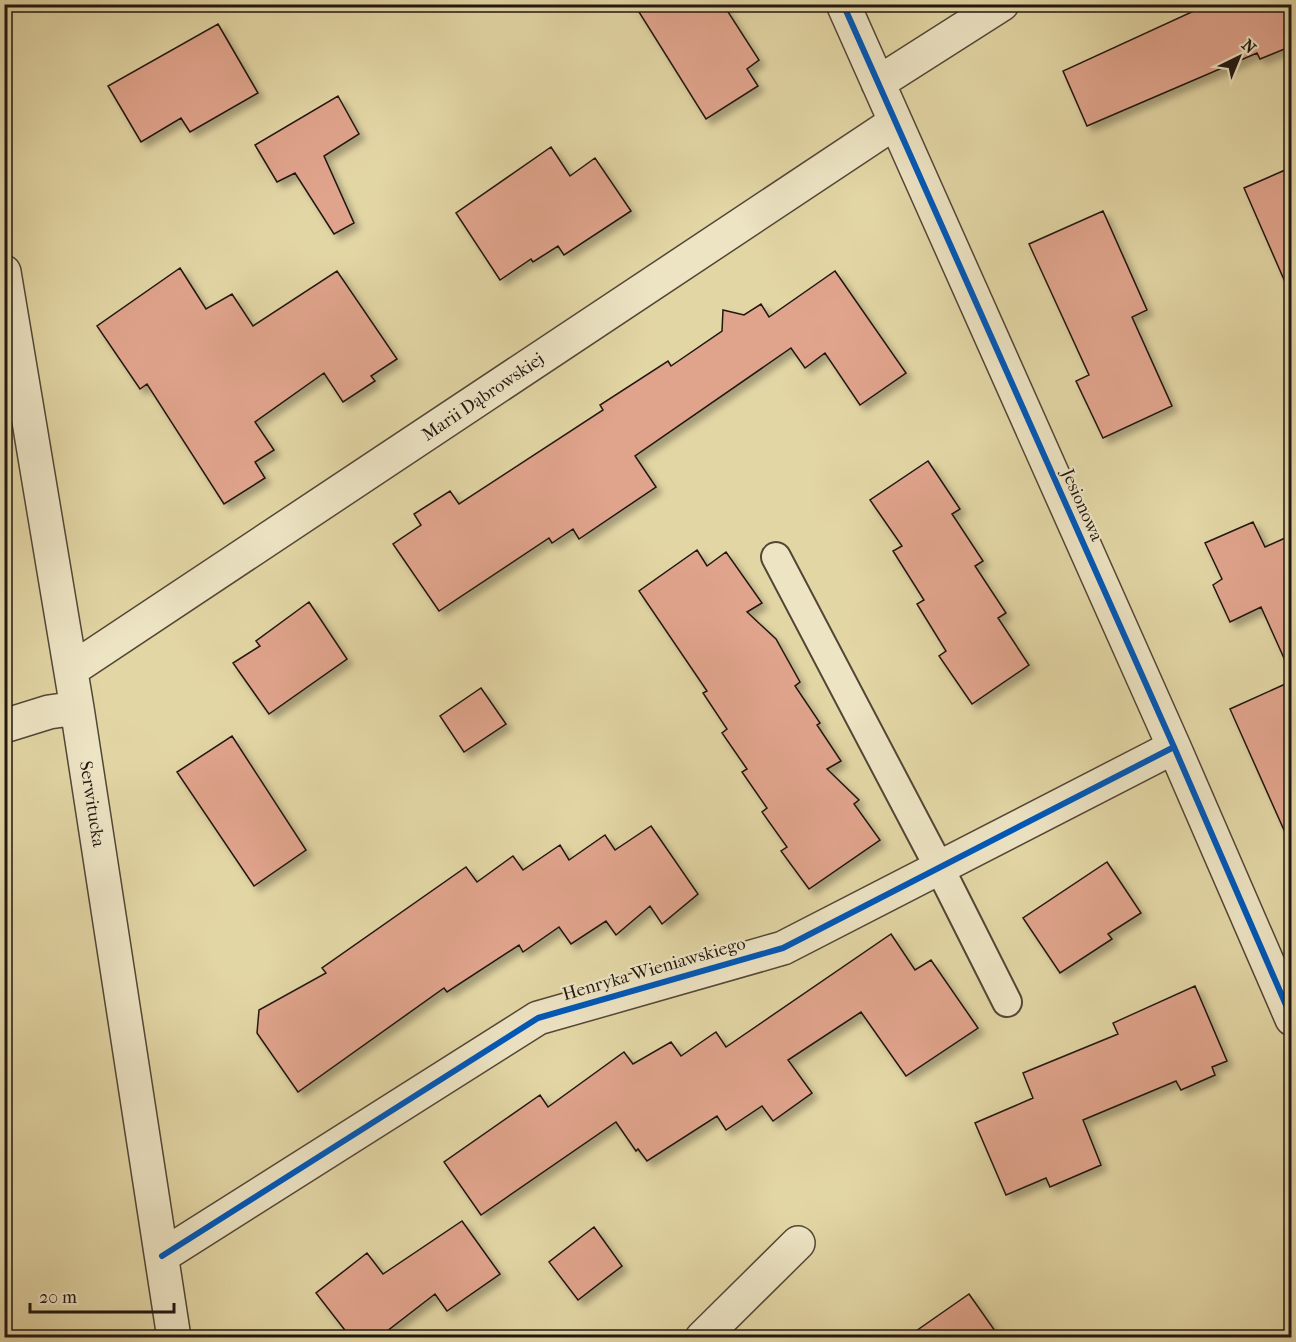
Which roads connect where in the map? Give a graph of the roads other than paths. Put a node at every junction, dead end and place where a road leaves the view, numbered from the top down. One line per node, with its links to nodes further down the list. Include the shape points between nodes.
1 (843, 4): 3 (street, Jesionowa)
2 (1002, 4): 3 (street)
3 (878, 83): 4 (street, Jesionowa)
4 (894, 123): 7 (street, Marii Dąbrowskiej); 10 (street, Jesionowa)
5 (4, 272): 7 (street, Serwitucka)
6 (776, 557): 11 (lane)
7 (71, 670): 8 (street, Serwitucka)
8 (77, 708): 9 (street); 15 (street, Serwitucka)
9 (4, 726)
10 (1174, 747): 11 (street, Henryka Wieniawskiego); 13 (street, Jesionowa)
11 (939, 867): 12 (lane); 15 (street, Henryka Wieniawskiego, via 783,948 537,1018)
12 (1007, 1002)
13 (1292, 1018)
14 (798, 1243): 17 (street)
15 (162, 1256): 16 (street, Serwitucka)
16 (174, 1338)
17 (702, 1338)

